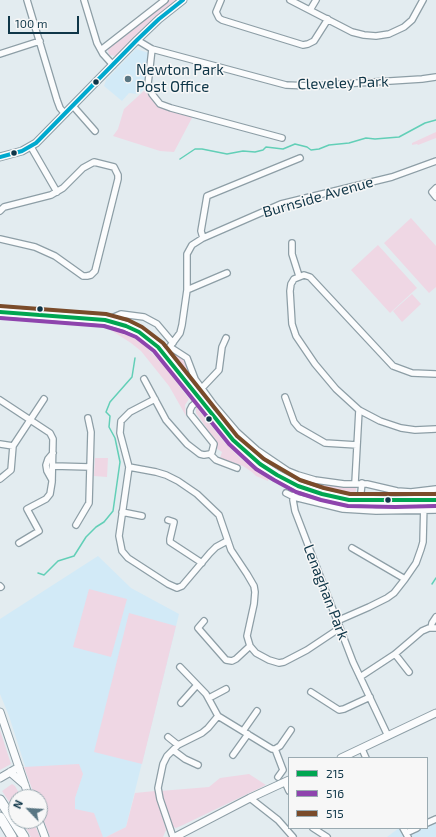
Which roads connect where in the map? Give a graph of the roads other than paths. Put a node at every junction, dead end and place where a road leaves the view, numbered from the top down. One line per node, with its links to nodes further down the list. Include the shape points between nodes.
1 (27, 0): 12 (street)
2 (84, 0): 14 (street)
3 (165, 0): 14 (street)
4 (183, 0): 11 (street)
5 (221, 0): 10 (street, via 216,12 222,20 303,45 314,41)
6 (290, 0): 9 (street)
7 (316, 0): 9 (street)
8 (424, 0): 10 (street, via 408,24 383,36 357,34)
9 (310, 10): 10 (street)
10 (328, 20)
11 (137, 40): 13 (street, Cleveley Park); 16 (street)
12 (40, 41): 15 (street); 19 (street, via 57,100)
13 (152, 49): 17 (street, Cleveley Park, via 295,86); 21 (street, via 148,84 160,104)
14 (101, 50): 16 (street)
15 (0, 54)
16 (113, 65): 18 (street)
17 (436, 77)
18 (73, 106): 19 (street); 20 (street)
19 (65, 114): 22 (street)
20 (95, 131)
21 (282, 138)
22 (31, 147): 23 (street); 27 (street)
23 (0, 156)
24 (300, 158): 30 (street, via 207,196 201,231)
25 (436, 161): 30 (street, Burnside Avenue, via 389,177 280,204)
26 (432, 189): 28 (street)
27 (57, 192): 29 (street, via 4,207); 31 (street, via 88,164 94,162 114,167 116,170 118,179 95,271 91,275 83,276 55,256 35,247)
28 (436, 197)
29 (0, 212)
30 (203, 238): 35 (street, Burnside Avenue, via 192,245 187,254)
31 (0, 240)
32 (292, 243): 34 (street, via 292,254)
33 (227, 273): 35 (street)
34 (299, 276): 42 (street, via 310,277 393,366 412,373); 50 (street, via 291,284 290,292 292,324 296,336 336,389)
35 (187, 290): 41 (street, Burnside Avenue, via 182,325)
36 (0, 312): 38 (highway)
37 (126, 314): 38 (street); 39 (street); 41 (street, via 153,321)
38 (105, 320): 39 (highway)
39 (120, 324): 41 (highway)
40 (226, 338): 44 (street, via 219,370)
41 (169, 348): 44 (street, via 187,358 195,379); 49 (highway)
42 (436, 374)
43 (144, 379): 47 (street)
44 (202, 388): 65 (street, via 238,433 278,465 306,478)
45 (285, 397): 55 (street, via 294,422 299,428 325,443)
46 (44, 399): 52 (street)
47 (155, 399): 58 (street, via 170,426 187,444 197,452); 61 (street, via 130,412 121,422 120,433)
48 (0, 400): 52 (street)
49 (199, 400): 58 (street, via 192,406 190,414 214,444); 67 (highway, via 244,451 272,472)
50 (359, 410): 53 (street, via 401,428); 55 (street)
51 (88, 418): 60 (street, via 91,432)
52 (30, 419): 56 (street); 57 (street, via 53,436)
53 (436, 429)
54 (0, 444): 56 (street)
55 (357, 445): 65 (street)
56 (13, 446): 63 (street, via 11,470)
57 (53, 452): 59 (street); 64 (street, via 46,465)
58 (210, 454): 62 (street, via 216,460)
59 (53, 466): 60 (street); 64 (street)
60 (90, 467): 79 (street, via 88,502)
61 (129, 467): 76 (street); 80 (street, via 166,475 197,494 219,515)
62 (237, 468)
63 (0, 479)
64 (52, 481): 81 (street, via 49,497 27,509 39,531)
65 (354, 483): 66 (street)
66 (362, 483): 68 (street, via 397,491); 72 (street)
67 (298, 486): 70 (street, Lenaghan Park); 72 (highway, via 328,496)
68 (436, 489)
69 (286, 493): 70 (street)
70 (294, 497): 74 (street, via 356,510); 87 (street, Lenaghan Park, via 295,511)
71 (436, 500): 73 (highway)
72 (360, 501): 73 (highway)
73 (424, 501): 74 (street)
74 (424, 510): 75 (street); 84 (street, via 422,549)
75 (436, 510)
76 (122, 512): 77 (street); 83 (street, via 119,536 124,555 174,588 180,588)
77 (142, 516)
78 (168, 520): 83 (street, via 174,522 170,542)
79 (76, 525)
80 (227, 541): 83 (street, via 216,547); 90 (street, via 255,592 247,636)
81 (19, 543)
82 (352, 548): 84 (street)
83 (202, 563)
84 (405, 579): 87 (street, via 387,598)
85 (436, 617): 89 (street, via 432,623)
86 (204, 621): 90 (street, via 198,628 226,660 236,659)
87 (337, 621): 88 (street, Lenaghan Park)
88 (340, 628): 90 (street, via 284,662 274,662 260,656); 94 (street, Lenaghan Park)
89 (434, 628): 91 (street, via 422,632)
90 (250, 646)
91 (395, 654): 93 (street); 94 (street)
92 (180, 667): 95 (street)
93 (409, 672)
94 (360, 677): 98 (street, Lenaghan Park)
95 (197, 685): 99 (street); 100 (street)
96 (226, 688): 99 (street)
97 (311, 692): 98 (street, via 339,710)
98 (370, 697): 107 (street, Lenaghan Park)
99 (209, 698): 104 (street)
100 (181, 703)
101 (257, 711): 106 (street)
102 (0, 712): 117 (street)
103 (436, 713): 107 (street)
104 (218, 716): 106 (street); 109 (street, via 202,733)
105 (291, 730): 110 (street)
106 (246, 733): 110 (street, via 269,748); 113 (street)
107 (388, 736): 111 (street)
108 (168, 737): 109 (street)
109 (178, 745): 112 (street)
110 (275, 749): 118 (street)
111 (362, 749): 114 (street); 115 (street)
112 (173, 750): 116 (street); 131 (street, via 163,764 158,788)
113 (232, 755)
114 (343, 757)
115 (366, 757)
116 (198, 765)
117 (19, 767): 119 (street); 123 (street)
118 (286, 770): 120 (street)
119 (10, 772): 121 (street); 123 (street)
120 (278, 777)
121 (0, 778)
122 (287, 781): 125 (street)
123 (25, 785): 124 (street)
124 (26, 789)
125 (250, 798): 131 (street); 132 (street, via 278,820)
126 (0, 800): 130 (highway)
127 (0, 818): 129 (highway)
128 (314, 829): 133 (street)
129 (12, 837)
130 (24, 837)
131 (174, 837)
132 (293, 837)
133 (327, 837)

